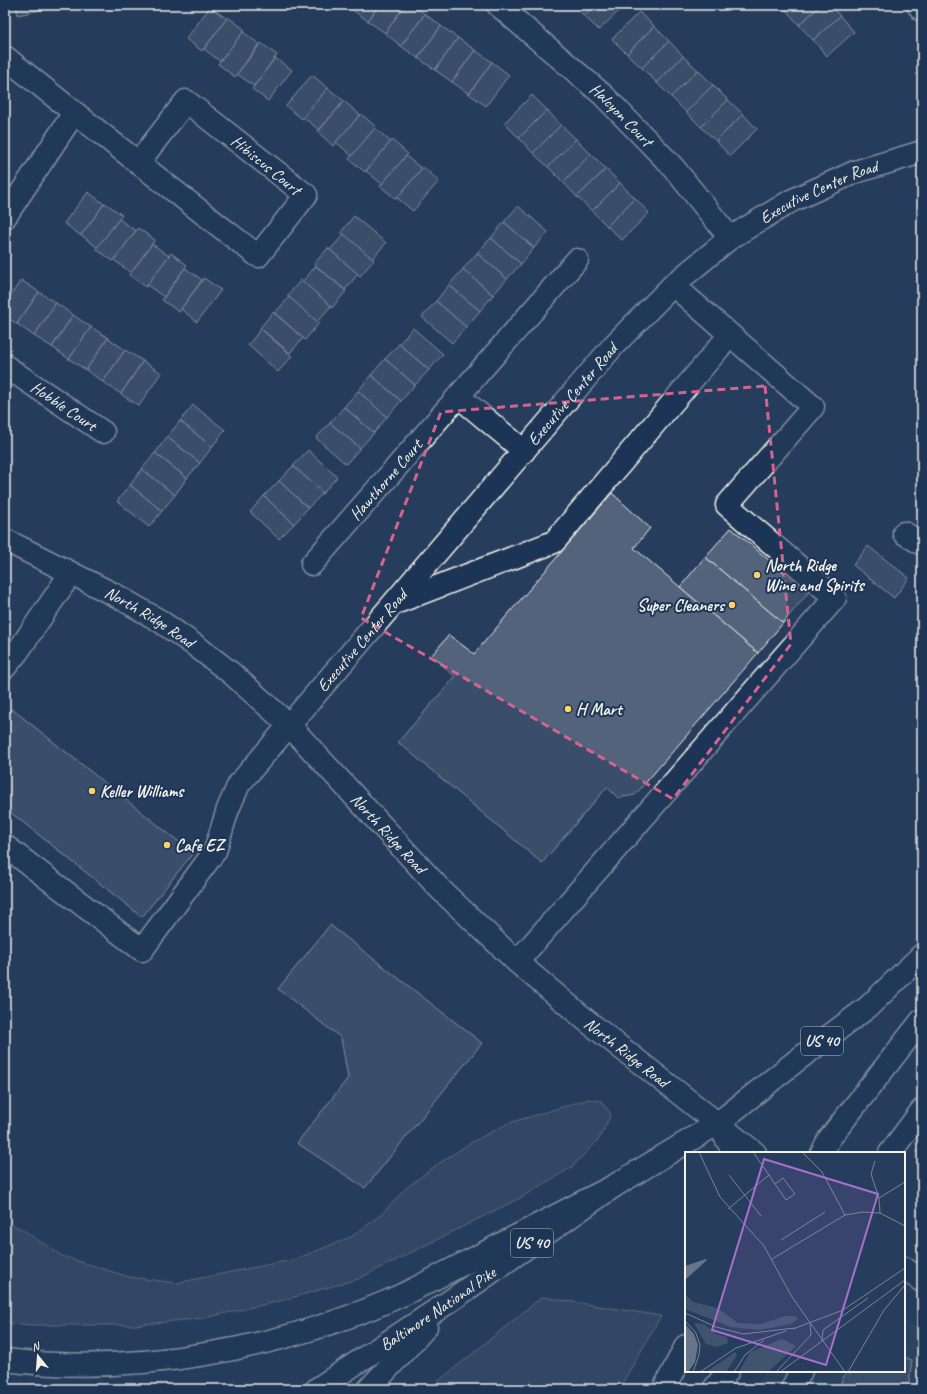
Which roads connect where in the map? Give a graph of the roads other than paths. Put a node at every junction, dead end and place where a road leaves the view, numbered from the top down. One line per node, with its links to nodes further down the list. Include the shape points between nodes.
1 (498, 5): 9 (main road, Halcyon Court, via 604,94 673,167)
2 (918, 5): 3 (main road)
3 (922, 10)
4 (5, 57): 5 (main road, Hibiscus Court)
5 (74, 113): 7 (main road, Hibiscus Court); 8 (main road)
6 (922, 152): 9 (main road, Executive Center Road, via 855,172 791,201)
7 (138, 163): 7 (main road, Hibiscus Court, via 258,256 306,195 186,102)
8 (5, 217)
9 (730, 238): 11 (main road, Executive Center Road)
10 (577, 260): 14 (main road, Hawthorne Court)
11 (673, 285): 12 (main road); 16 (main road, Executive Center Road, via 614,345)
12 (730, 334): 20 (main road, via 554,542); 25 (main road, via 813,407 727,505 835,598)
13 (5, 366): 15 (main road, Hobble Court)
14 (458, 396): 16 (main road); 18 (main road, Hawthorne Court)
15 (103, 432)
16 (524, 450): 20 (main road, Executive Center Road)
17 (5, 540): 19 (main road, North Ridge Road)
18 (312, 564)
19 (71, 573): 21 (main road); 22 (main road, North Ridge Road, via 118,596 196,646 231,673)
20 (392, 604): 22 (main road, Executive Center Road)
21 (5, 667)
22 (289, 725): 23 (main road, Executive Center Road, via 239,784 228,809 215,852 142,950); 25 (main road, North Ridge Road, via 441,890)
23 (5, 846)
24 (922, 955): 28 (main road, Baltimore National Pike / US 40, via 868,1007)
25 (517, 962): 28 (main road, North Ridge Road, via 587,1021)
26 (922, 1020): 31 (main road, via 829,1139)
27 (922, 1110): 32 (main road)
28 (718, 1123): 29 (main road); 30 (main road, North Ridge Road); 33 (main road, Baltimore National Pike / US 40)
29 (733, 1152)
30 (754, 1152)
31 (822, 1152)
32 (891, 1152)
33 (614, 1186): 36 (main road, Baltimore National Pike / US 40); 38 (main road, via 403,1294 323,1326 242,1348 173,1359 100,1364)
34 (905, 1269): 35 (main road)
35 (922, 1281)
36 (450, 1301): 41 (main road, Baltimore National Pike / US 40); 42 (main road)
37 (685, 1348): 43 (main road)
38 (5, 1360)
39 (727, 1372): 44 (main road)
40 (800, 1372): 45 (main road)
41 (317, 1389)
42 (369, 1389)
43 (664, 1389)
44 (714, 1389)
45 (792, 1389)

